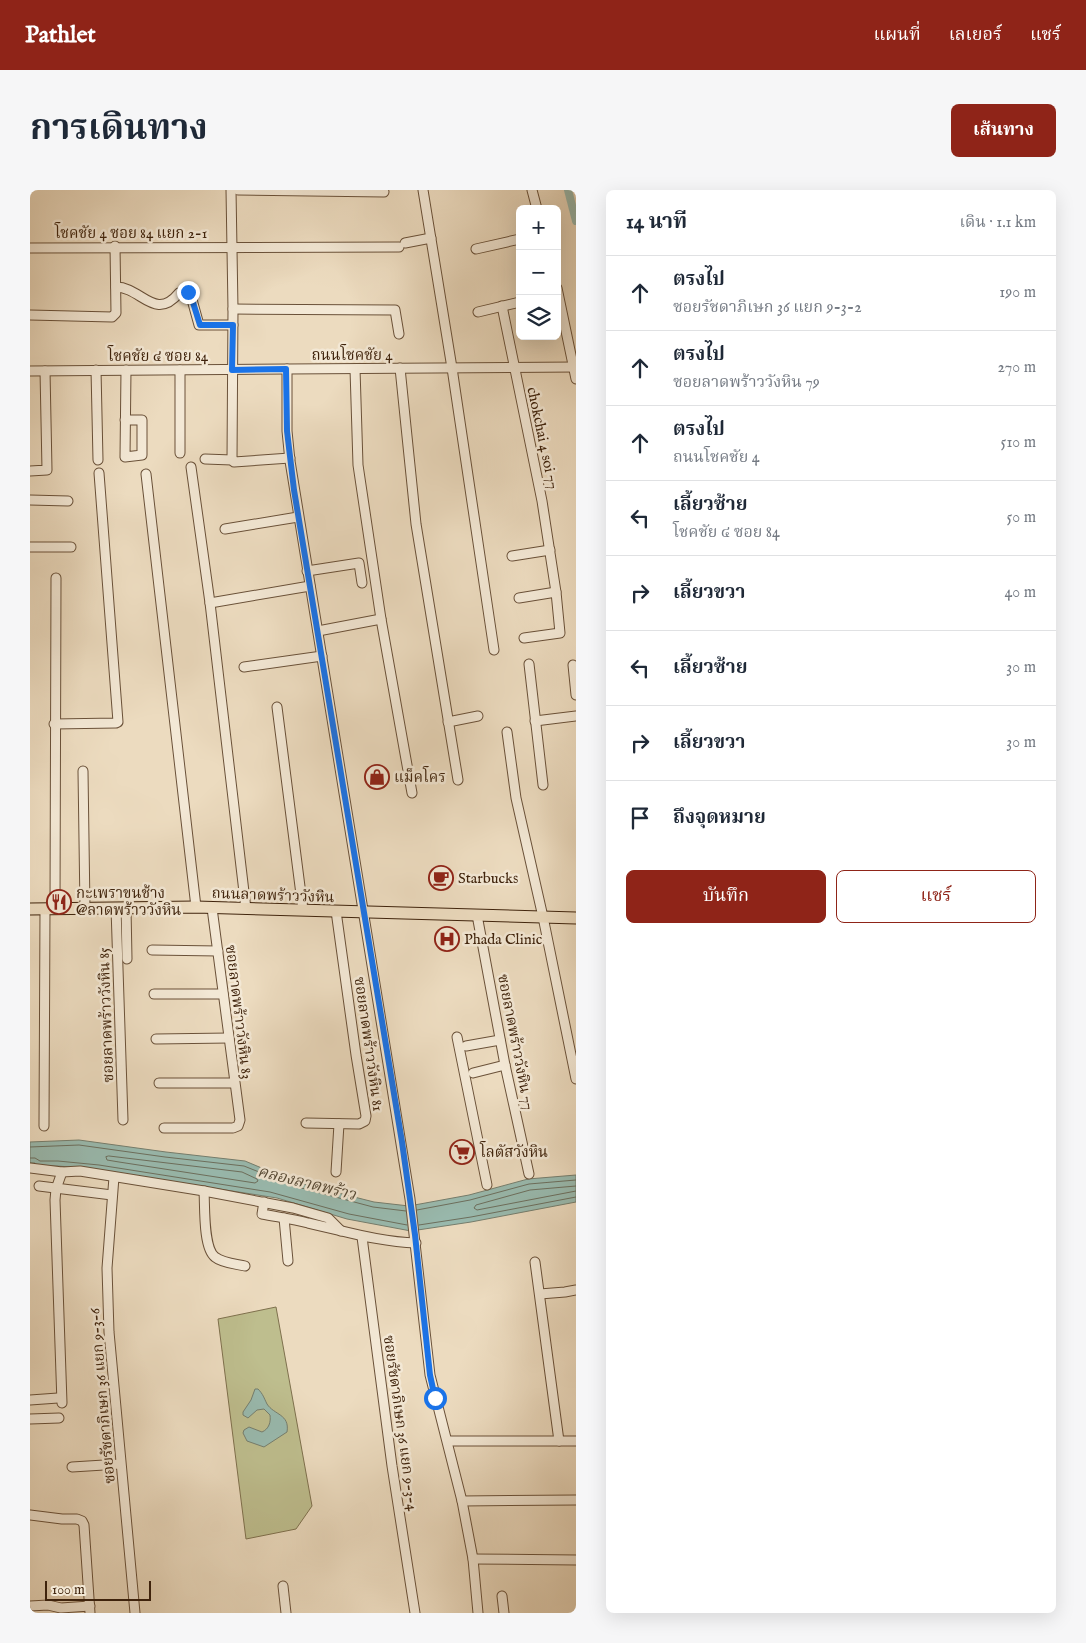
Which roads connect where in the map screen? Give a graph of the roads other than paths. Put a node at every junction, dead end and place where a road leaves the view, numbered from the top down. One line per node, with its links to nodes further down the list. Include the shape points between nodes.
1 (231, 190): 10 (street)
2 (238, 190): 5 (street)
3 (423, 190): 7 (street)
4 (532, 190): 6 (street)
5 (384, 192)
6 (537, 205)
7 (431, 238): 10 (street, โชคชัย 4 ซอย 84 แยก 2-1, via 402,245); 24 (street)
8 (516, 240): 12 (street)
9 (115, 246): 10 (street, โชคชัย 4 ซอย 84 แยก 2-1); 11 (street, โชคชัย 4 ซอย 84 แยก 2-1); 13 (street)
10 (231, 247): 17 (street)
11 (30, 248)
12 (476, 249)
13 (116, 287): 19 (street, via 116,313 112,317); 20 (street, via 123,287 160,306 179,293 188,292 200,325)
14 (559, 295): 22 (street)
15 (516, 303): 16 (street)
16 (502, 306): 18 (street); 25 (street, chokchai 4 soi 77)
17 (233, 309): 20 (street); 21 (street, via 395,310)
18 (478, 312)
19 (30, 315)
20 (233, 325): 31 (street)
21 (399, 334)
22 (575, 367): 25 (street, ถนนโชคชัย 4); 34 (street)
23 (400, 368): 24 (street, ถนนโชคชัย 4); 27 (street, ถนนโชคชัย 4); 73 (street, via 416,524)
24 (452, 368): 25 (street, ถนนโชคชัย 4); 63 (street)
25 (514, 368): 51 (street, chokchai 4 soi 77)
26 (286, 369): 27 (street, ถนนโชคชัย 4); 31 (street, โชคชัย ๔ ซอย 84); 37 (street)
27 (355, 369): 60 (street, via 358,465)
28 (96, 370): 29 (street, โชคชัย ๔ ซอย 84); 33 (street, โชคชัย ๔ ซอย 84); 38 (street)
29 (126, 370): 30 (street, โชคชัย ๔ ซอย 84); 35 (street)
30 (180, 370): 31 (street, โชคชัย ๔ ซอย 84); 36 (street)
31 (232, 370): 40 (street)
32 (30, 371): 33 (street, โชคชัย ๔ ซอย 84)
33 (45, 371): 42 (street, via 47,470)
34 (576, 379)
35 (125, 420)
36 (180, 453)
37 (290, 458): 40 (street); 47 (street)
38 (98, 460)
39 (205, 460): 40 (street)
40 (232, 460)
41 (191, 468): 59 (street)
42 (30, 471)
43 (99, 473): 74 (street, via 118,722)
44 (146, 474): 80 (street)
45 (30, 500): 46 (street)
46 (68, 501)
47 (298, 517): 48 (street); 53 (street)
48 (225, 529)
49 (30, 547): 50 (street)
50 (71, 547)
51 (550, 550): 52 (street); 57 (street, chokchai 4 soi 77)
52 (512, 556)
53 (307, 571): 55 (street, via 359,564); 56 (street)
54 (56, 578): 74 (street)
55 (362, 584)
56 (310, 586): 59 (street); 61 (street)
57 (556, 592): 58 (street); 62 (street, chokchai 4 soi 77, via 560,634)
58 (519, 598)
59 (210, 603): 86 (street)
60 (381, 619): 61 (street); 79 (street)
61 (318, 631): 64 (street)
62 (524, 638)
63 (494, 650)
64 (322, 656): 67 (street); 89 (street)
65 (530, 664): 72 (street)
66 (573, 665): 68 (street)
67 (244, 667)
68 (576, 695)
69 (277, 707): 87 (street)
70 (478, 716): 73 (street)
71 (576, 716): 72 (street)
72 (535, 721): 78 (street)
73 (448, 722): 77 (street)
74 (54, 724): 85 (street)
75 (507, 732): 91 (street, via 516,798)
76 (83, 771): 81 (street)
77 (458, 780)
78 (544, 785)
79 (412, 793)
80 (196, 907): 82 (main road, ถนนลาดพร้าววังหิน); 83 (main road, ถนนลาดพร้าววังหิน)
81 (85, 908): 82 (main road, ถนนลาดพร้าววังหิน); 85 (main road, ถนนลาดพร้าววังหิน)
82 (121, 908): 95 (street); 109 (street, ซอยลาดพร้าววังหิน 85)
83 (212, 908): 86 (main road, ถนนลาดพร้าววังหิน); 94 (street, ซอยลาดพร้าววังหิน 83)
84 (30, 909): 85 (main road, ถนนลาดพร้าววังหิน)
85 (50, 909): 112 (street)
86 (246, 909): 87 (main road, ถนนลาดพร้าววังหิน)
87 (303, 910): 88 (main road, ถนนลาดพร้าววังหิน)
88 (336, 911): 89 (main road, ถนนลาดพร้าววังหิน); 111 (street, ซอยลาดพร้าววังหิน 81, via 366,1116 365,1121 359,1124)
89 (365, 912): 90 (main road, ถนนลาดพร้าววังหิน); 128 (street)
90 (477, 915): 91 (main road, ถนนลาดพร้าววังหิน); 101 (street, ซอยลาดพร้าววังหิน 77)
91 (543, 917): 92 (main road, ถนนลาดพร้าววังหิน); 102 (street)
92 (576, 918)
93 (152, 950): 94 (street)
94 (218, 951): 97 (street, ซอยลาดพร้าววังหิน 83)
95 (127, 959)
96 (154, 994): 97 (street)
97 (223, 994): 99 (street, ซอยลาดพร้าววังหิน 83)
98 (457, 1037): 119 (street)
99 (229, 1038): 100 (street); 108 (street, ซอยลาดพร้าววังหิน 83)
100 (156, 1039)
101 (500, 1040): 103 (street); 104 (street, ซอยลาดพร้าววังหิน 77)
102 (572, 1040): 106 (street)
103 (466, 1046)
104 (505, 1065): 105 (street); 117 (street, ซอยลาดพร้าววังหิน 77)
105 (473, 1073)
106 (576, 1079)
107 (159, 1083): 108 (street)
108 (234, 1083): 113 (street, ซอยลาดพร้าววังหิน 83, via 240,1120 238,1126)
109 (123, 1120)
110 (306, 1123): 111 (street, ซอยลาดพร้าววังหิน 81)
111 (339, 1124): 116 (street)
112 (44, 1126)
113 (164, 1128)
114 (30, 1168): 115 (street)
115 (62, 1172): 118 (street); 121 (street)
116 (336, 1172)
117 (529, 1174)
118 (114, 1177): 122 (street); 123 (street, ซอยรัชดาภิเษก 36 แยก 9-3-6)
119 (487, 1185)
120 (39, 1186): 121 (street)
121 (56, 1189): 123 (street); 134 (street, via 60,1401)
122 (204, 1192): 124 (street); 131 (street, via 210,1251 214,1257)
123 (112, 1195): 140 (street, ซอยรัชดาภิเษก 36 แยก 9-3-6, via 107,1293)
124 (264, 1202): 125 (street, via 262,1214); 126 (street, via 328,1218)
125 (284, 1218): 126 (street); 129 (street)
126 (342, 1231): 127 (street)
127 (362, 1236): 128 (street); 153 (street, ซอยรัชดาภิเษก 36 แยก 9-3-4)
128 (416, 1243): 137 (street, via 430,1375)
129 (288, 1261)
130 (535, 1262): 133 (street)
131 (245, 1266)
132 (576, 1290): 133 (street)
133 (540, 1294): 138 (street)
134 (30, 1400)
135 (59, 1418): 136 (street)
136 (30, 1419)
137 (448, 1441): 138 (street); 143 (street)
138 (559, 1441): 139 (street)
139 (576, 1441)
140 (120, 1464): 141 (street); 151 (street, ซอยรัชดาภิเษก 36 แยก 9-3-6)
141 (72, 1467)
142 (576, 1500): 143 (street)
143 (462, 1501): 145 (street)
144 (30, 1515): 150 (street, via 82,1521)
145 (473, 1559): 146 (street); 154 (street)
146 (576, 1560)
147 (283, 1586): 152 (street)
148 (502, 1596): 155 (street)
149 (30, 1606): 150 (street)
150 (90, 1610)
151 (135, 1613)
152 (286, 1613)
153 (415, 1613)
154 (478, 1613)
155 (504, 1613)

